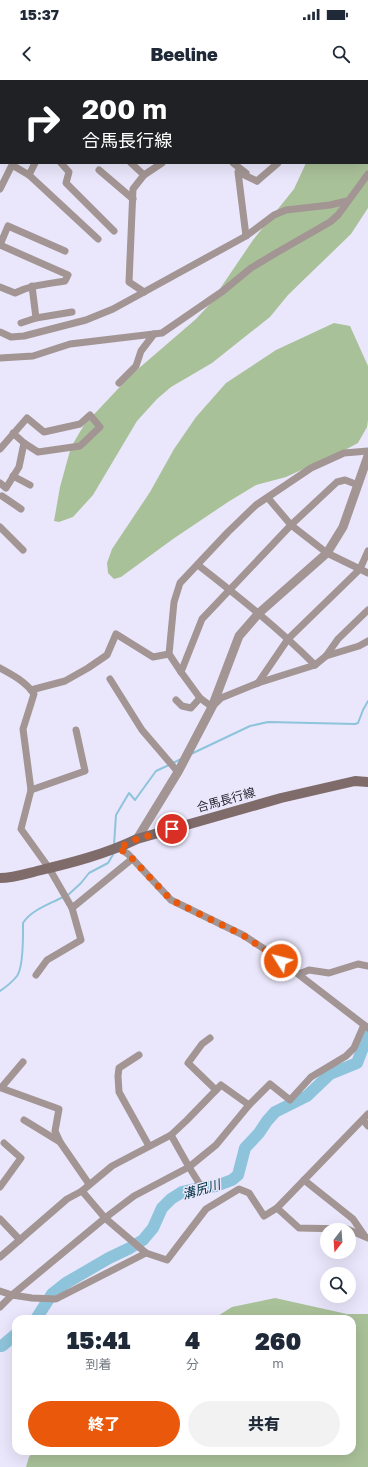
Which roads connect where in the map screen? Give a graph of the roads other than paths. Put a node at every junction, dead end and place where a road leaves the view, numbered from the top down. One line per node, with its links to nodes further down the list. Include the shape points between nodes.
1 (34, 164): 10 (street)
2 (62, 164): 15 (street, via 69,172 66,183)
3 (132, 164): 9 (street)
4 (234, 164): 11 (street)
5 (277, 164): 11 (street)
6 (154, 166): 9 (street)
7 (99, 170): 13 (street)
8 (368, 174): 14 (street)
9 (144, 175): 13 (street, via 133,189)
10 (29, 176): 12 (street, via 12,165); 17 (street)
11 (256, 181): 16 (street, via 238,172)
12 (0, 189)
13 (132, 199): 22 (street, via 129,282)
14 (347, 201): 16 (street, via 286,210 274,215); 27 (street, via 330,222 276,252 162,333)
15 (114, 231)
16 (246, 236): 22 (street)
17 (98, 239)
18 (0, 245): 19 (street, via 8,226); 20 (street, via 68,275 64,282)
19 (65, 251)
20 (32, 286): 21 (street, via 15,293); 24 (street)
21 (0, 287)
22 (144, 292): 26 (street, via 86,320 24,336 11,337)
23 (72, 312): 24 (street)
24 (36, 318): 25 (street)
25 (21, 324)
26 (0, 332)
27 (154, 334): 28 (street, via 70,344 33,356); 29 (street, via 141,352 136,366)
28 (0, 358)
29 (120, 383)
30 (13, 433): 31 (street); 31 (street, via 27,418 44,432 80,424 90,415 100,427 80,446 38,452); 32 (street)
31 (24, 443): 35 (street, via 19,467)
32 (0, 449)
33 (368, 451): 41 (street, via 344,453 311,468)
34 (368, 456): 37 (street)
35 (13, 476): 38 (street); 39 (street)
36 (0, 483): 39 (street)
37 (358, 485): 43 (street, via 345,480 337,482); 47 (street, via 343,528)
38 (30, 486)
39 (6, 488): 40 (street)
40 (1, 498): 42 (street)
41 (268, 498): 43 (street); 48 (street, via 256,505)
42 (21, 509)
43 (291, 525): 47 (street); 51 (street)
44 (0, 527): 45 (street)
45 (23, 550)
46 (368, 551): 49 (street)
47 (327, 553): 49 (street); 53 (street)
48 (198, 564): 51 (street); 56 (street, via 180,584 174,602)
49 (360, 569): 50 (street); 54 (street)
50 (368, 573)
51 (229, 589): 53 (street); 60 (street, via 202,619)
52 (368, 610): 57 (street, via 338,639)
53 (259, 613): 54 (street); 66 (street, via 239,636)
54 (288, 639): 58 (street); 62 (street)
55 (368, 641): 57 (street)
56 (169, 654): 60 (street); 63 (street, via 153,658 116,634 107,655 101,660 65,681)
57 (326, 656): 58 (street)
58 (314, 665): 62 (street)
59 (0, 668): 63 (street, via 19,679)
60 (181, 672): 64 (street)
61 (110, 679): 68 (street, via 142,730)
62 (258, 683): 66 (street, via 221,698)
63 (31, 690): 70 (street, via 34,694 23,728)
64 (200, 698): 65 (street, via 191,708 182,706); 66 (street)
65 (176, 700)
66 (212, 706): 68 (street)
67 (76, 730): 70 (street, via 85,771)
68 (178, 772): 71 (street)
69 (366, 780): 71 (main road, 合馬長行線, via 281,798)
70 (31, 790): 74 (street, via 21,829)
71 (137, 839): 72 (main road, 合馬長行線)
72 (118, 848): 73 (street); 74 (main road, 合馬長行線)
73 (132, 859): 76 (street); 78 (street, via 171,900 243,935)
74 (49, 868): 75 (main road, 合馬長行線); 76 (street)
75 (0, 878)
76 (72, 908): 79 (street, via 81,940 47,960)
77 (368, 966): 78 (street, via 358,964 329,973 309,970)
78 (299, 974): 80 (street)
79 (36, 975)
80 (366, 1027): 85 (street, via 354,1048 346,1056 311,1078 290,1100 270,1084)
81 (210, 1038): 84 (street, via 202,1044 188,1063)
82 (140, 1055): 93 (street, via 119,1068 119,1092)
83 (23, 1062): 91 (street, via 0,1088 59,1109 55,1131)
84 (216, 1090): 85 (street, via 221,1085); 90 (street)
85 (249, 1105): 94 (street, via 216,1145)
86 (368, 1114): 88 (street)
87 (24, 1120): 91 (street)
88 (363, 1120): 89 (street); 95 (street)
89 (368, 1126)
90 (171, 1134): 93 (street); 94 (street)
91 (60, 1142): 96 (street)
92 (4, 1143): 97 (street, via 21,1158)
93 (149, 1146): 96 (street, via 112,1166)
94 (189, 1167): 99 (street); 101 (street, via 134,1196)
95 (304, 1180): 100 (street); 103 (street, via 352,1219)
96 (90, 1184): 98 (street)
97 (0, 1186)
98 (82, 1191): 101 (street); 104 (street, via 67,1199)
99 (204, 1191)
100 (277, 1208): 103 (street, via 299,1228 347,1229); 105 (street, via 264,1216 249,1193 239,1189 206,1209 166,1260)
101 (105, 1218): 105 (street); 108 (street)
102 (0, 1219): 104 (street)
103 (367, 1235)
104 (20, 1240): 106 (street)
105 (146, 1253): 108 (street, via 56,1299)
106 (0, 1257)
107 (0, 1291): 108 (street)
108 (12, 1295): 109 (street)
109 (0, 1307)

